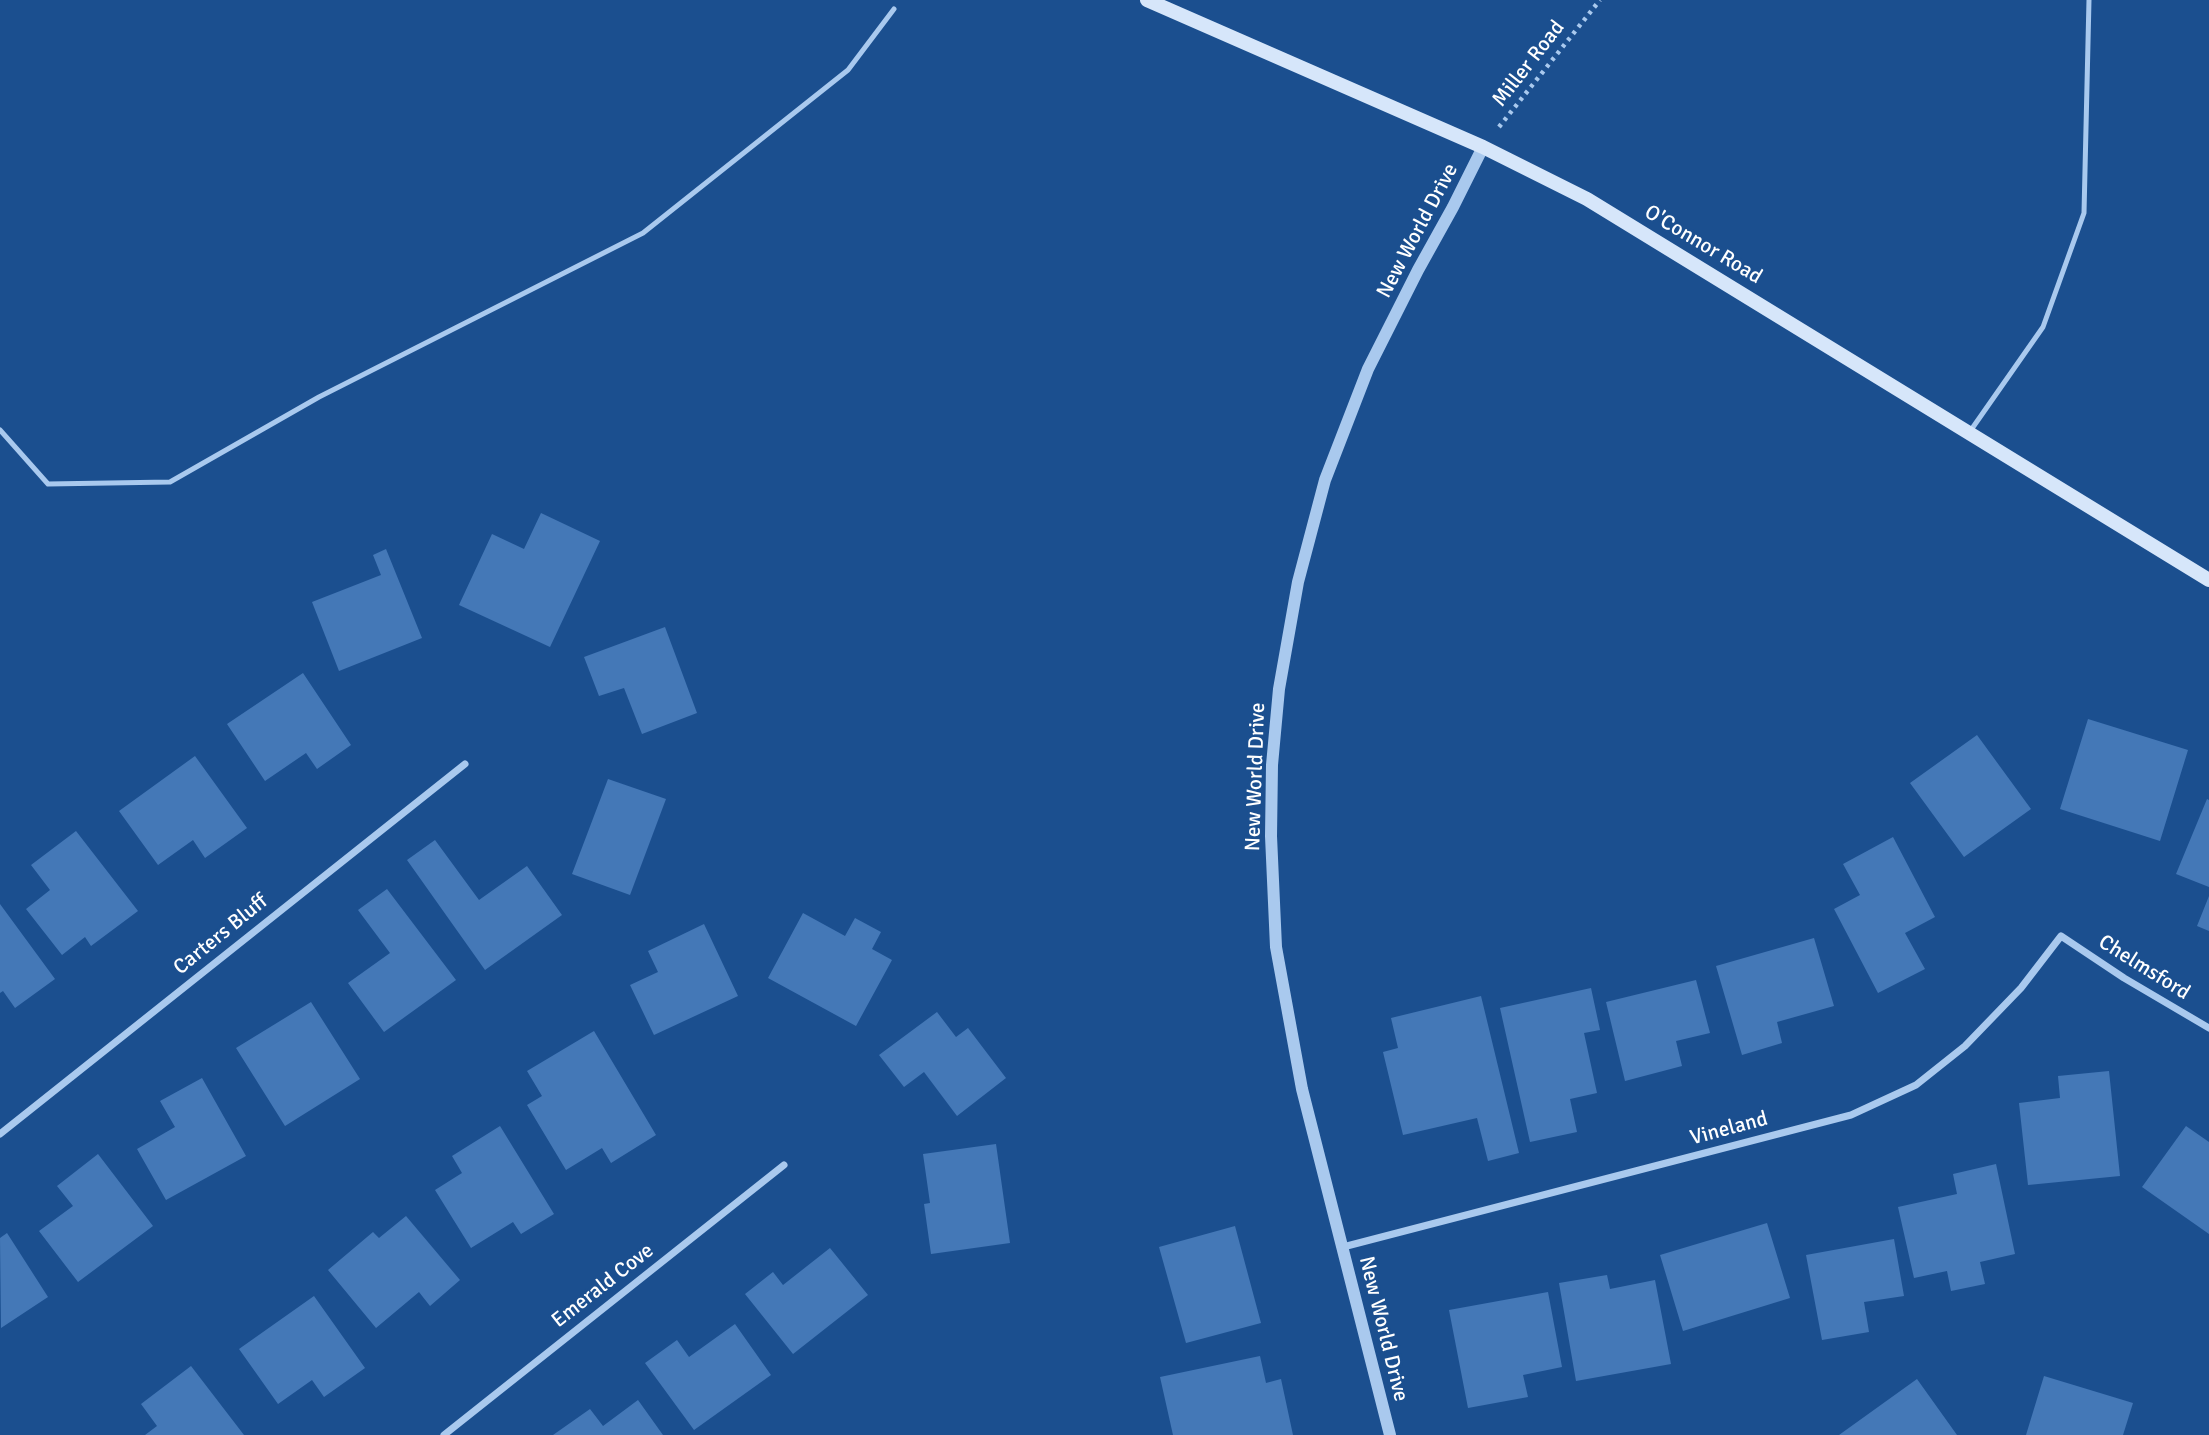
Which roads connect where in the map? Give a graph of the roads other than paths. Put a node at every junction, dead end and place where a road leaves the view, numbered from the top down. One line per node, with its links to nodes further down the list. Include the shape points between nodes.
1 (1147, 0): 4 (main road, O'Connor Road)
2 (2089, 0): 6 (lane, via 2084,212 2043,327)
3 (894, 9): 5 (lane, via 848,70 643,233 319,397 170,482 48,484)
4 (1483, 147): 6 (main road, O'Connor Road, via 1587,199); 13 (street, New World Drive, via 1368,369 1325,480 1298,582 1279,689 1270,836 1276,947 1302,1089)
5 (0, 430)
6 (1969, 433): 7 (main road, O'Connor Road)
7 (2209, 580)
8 (465, 764): 11 (street, Carters Bluff)
9 (2061, 936): 10 (street, Chelmsford); 13 (street, Vineland, via 2021,988 1965,1046 1916,1085 1851,1115)
10 (2209, 1028)
11 (0, 1134)
12 (785, 1165): 14 (street, Emerald Cove)
13 (1343, 1247): 15 (street, New World Drive)
14 (444, 1435)
15 (1390, 1435)

